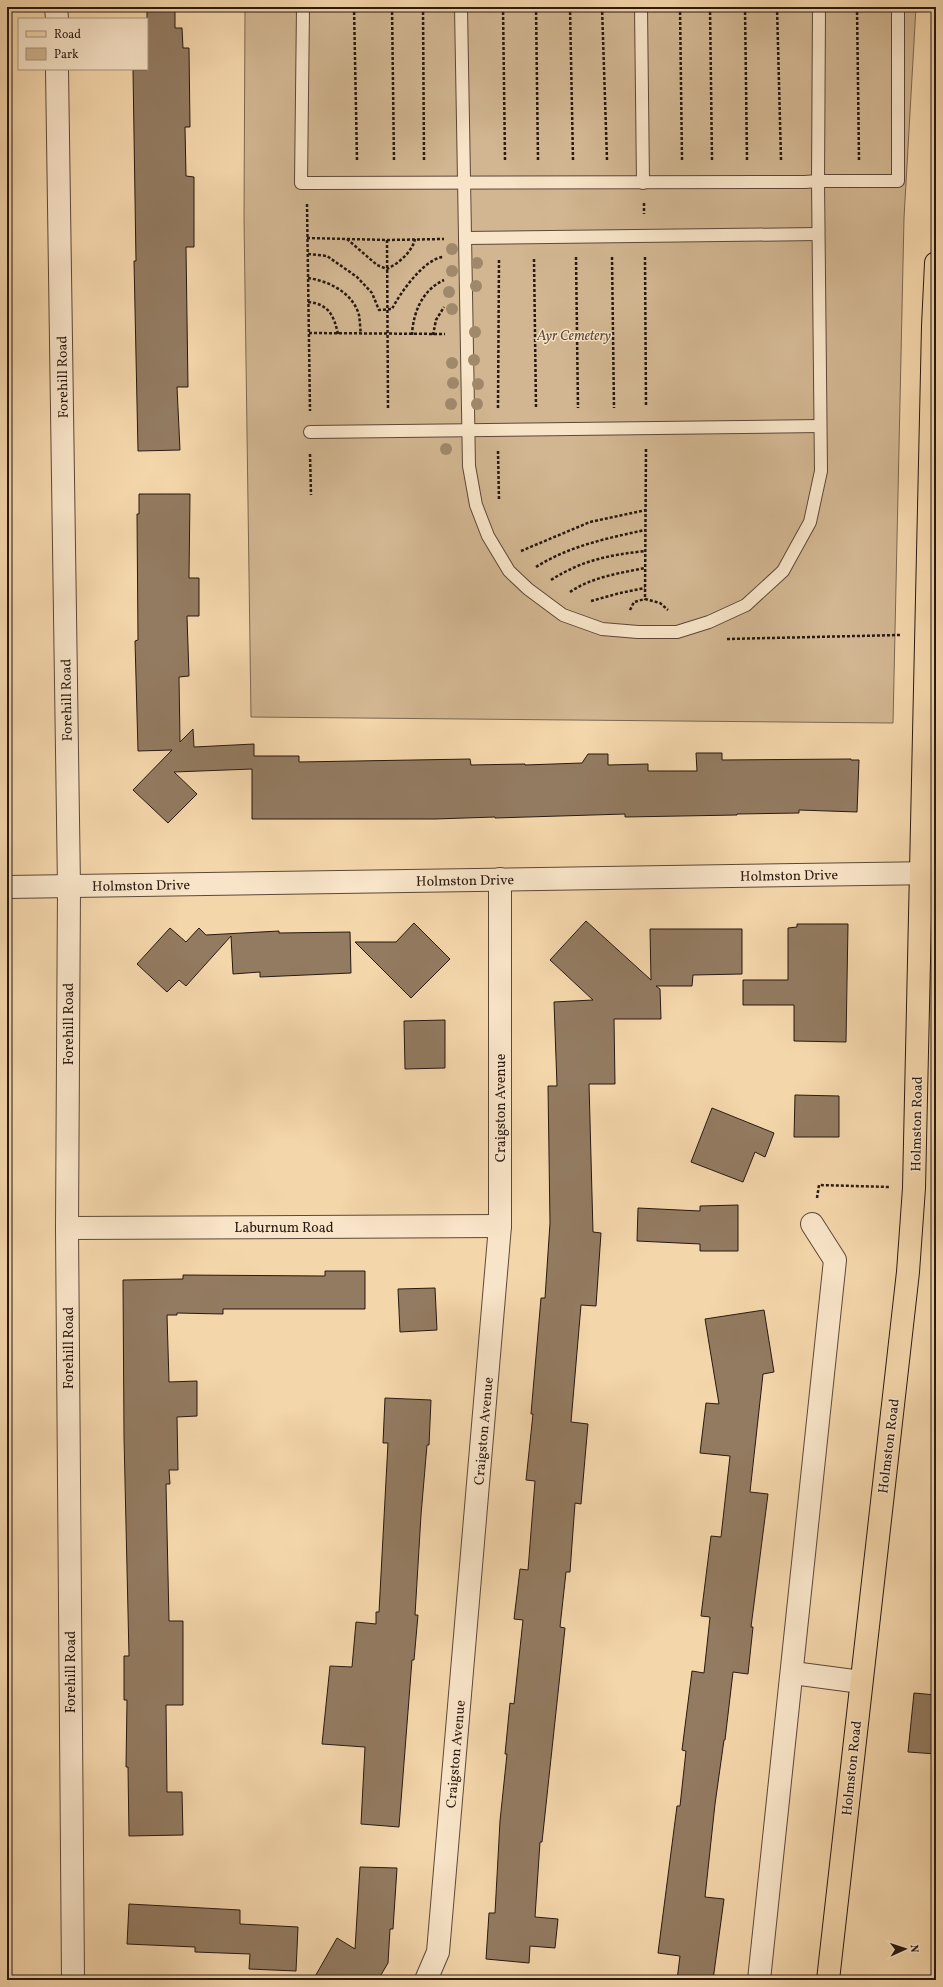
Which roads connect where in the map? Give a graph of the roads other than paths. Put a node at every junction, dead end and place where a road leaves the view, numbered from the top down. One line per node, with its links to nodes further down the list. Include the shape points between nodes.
1 (56, 7): 7 (street)
2 (302, 7): 10 (lane, via 301,183)
3 (461, 7): 10 (lane)
4 (641, 7): 11 (lane)
5 (819, 7): 9 (lane)
6 (898, 7): 9 (lane, via 898,181)
7 (57, 18)
8 (57, 70): 21 (street, Forehill Road)
9 (818, 181): 11 (lane); 12 (lane)
10 (464, 183): 11 (lane); 13 (lane)
11 (643, 183)
12 (818, 234): 13 (lane); 15 (lane)
13 (465, 238): 16 (lane)
14 (936, 263): 18 (main road, Holmston Road, via 927,633)
15 (820, 426): 16 (lane); 16 (lane, via 821,471 810,522 783,571 746,605 709,622 677,632 638,632 602,628 566,616 550,606 509,571 488,536 476,506 469,466)
16 (469, 430): 17 (lane)
17 (310, 432)
18 (929, 873): 19 (street, Holmston Drive); 26 (main road, Holmston Road, via 908,1272)
19 (500, 879): 21 (street, Holmston Drive); 23 (street, Craigston Avenue)
20 (7, 887): 21 (street, Holmston Drive)
21 (69, 887): 24 (street, Forehill Road)
22 (812, 1224): 25 (street, via 835,1260)
23 (500, 1226): 24 (street, Laburnum Road); 28 (street, Craigston Avenue, via 438,1952)
24 (67, 1228): 27 (street, Forehill Road)
25 (793, 1673): 26 (street); 29 (street)
26 (861, 1682): 30 (main road, Holmston Road)
27 (72, 1980)
28 (426, 1980)
29 (759, 1980)
30 (828, 1980)

